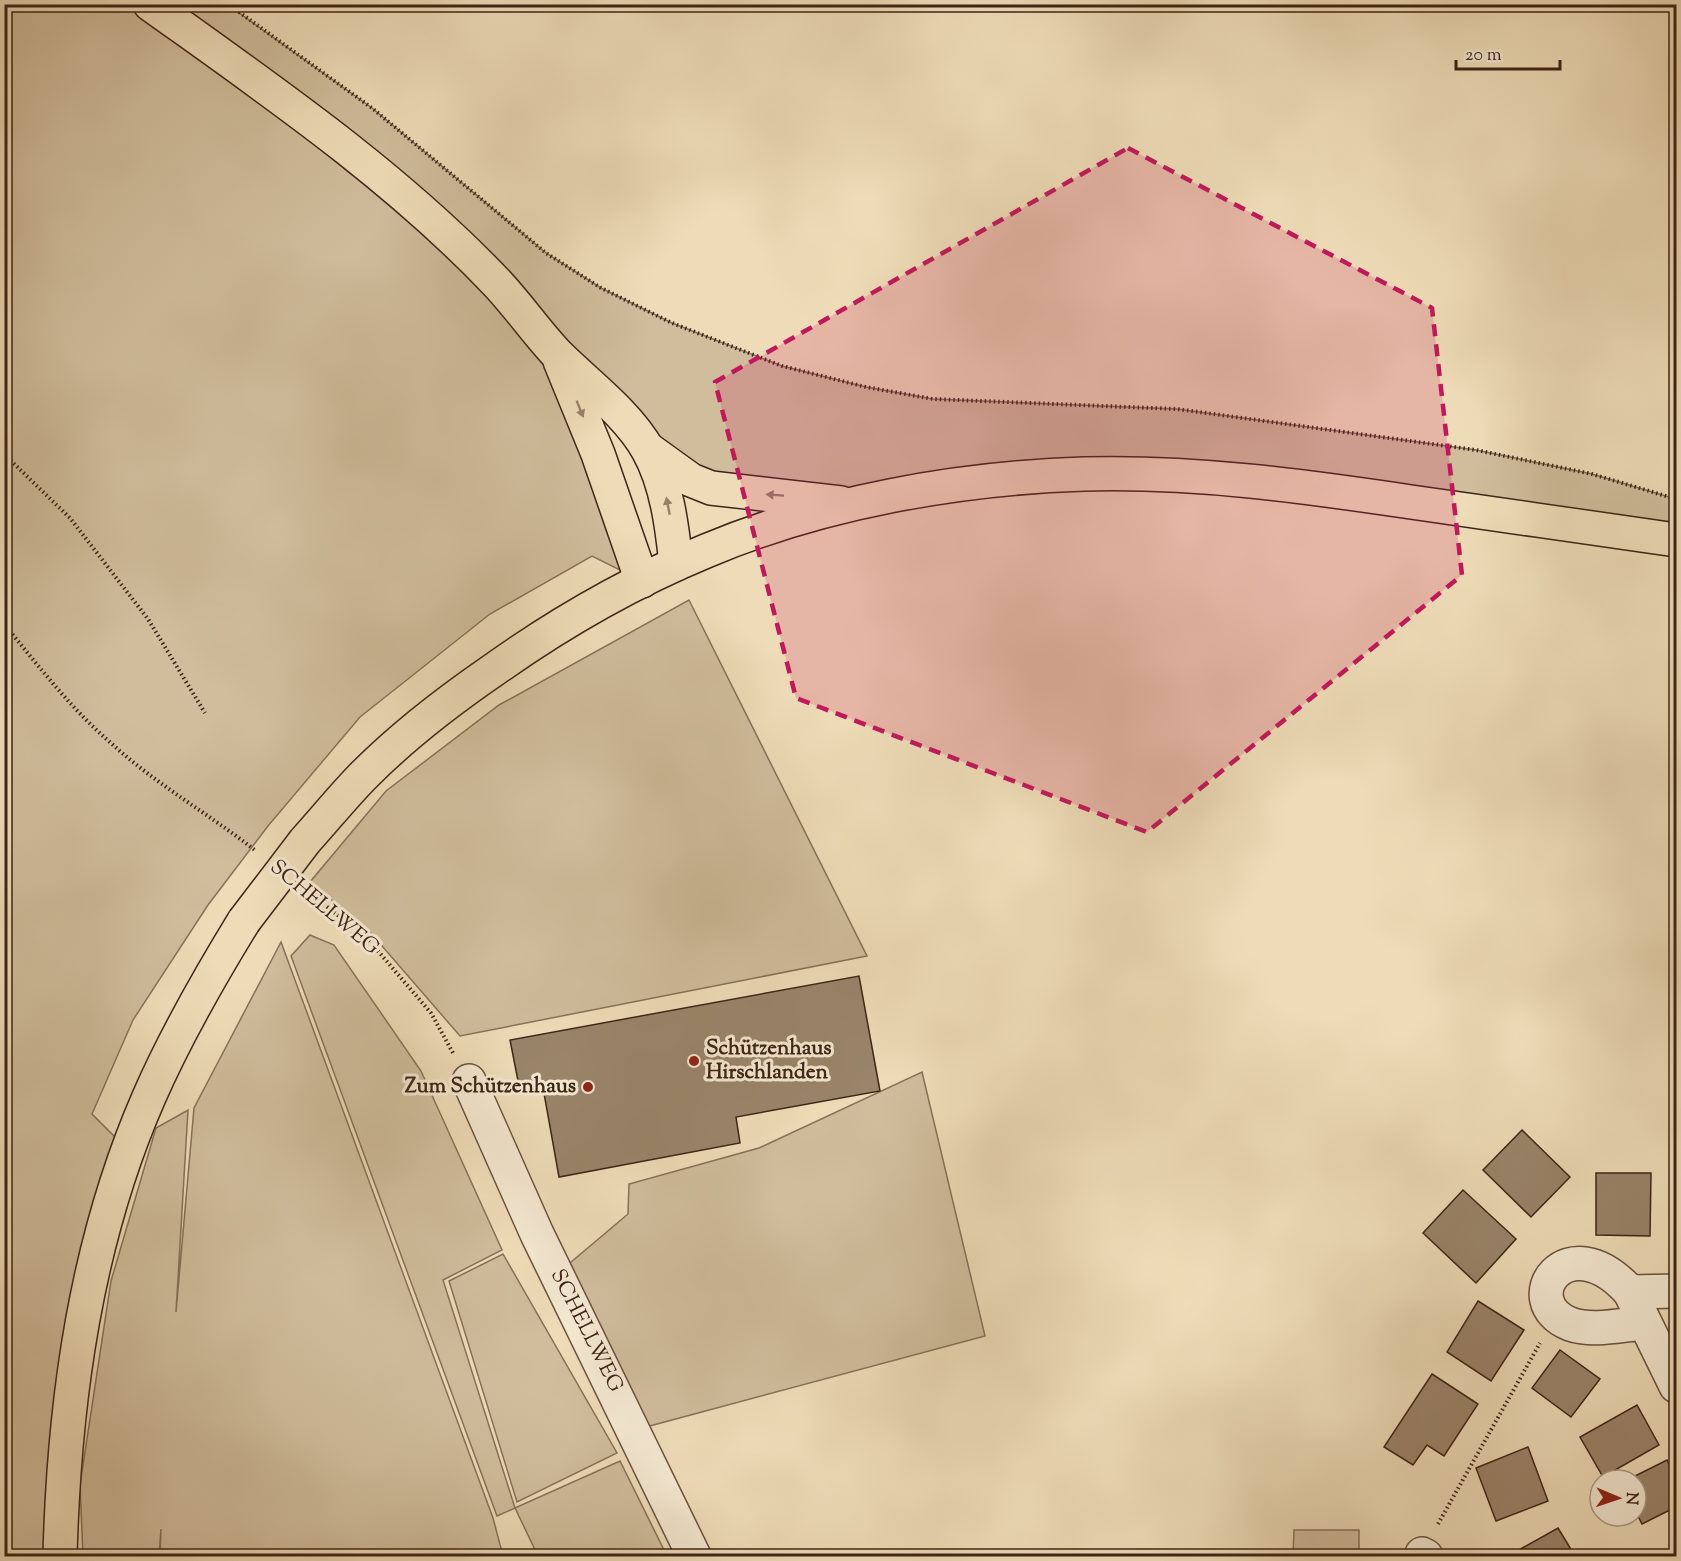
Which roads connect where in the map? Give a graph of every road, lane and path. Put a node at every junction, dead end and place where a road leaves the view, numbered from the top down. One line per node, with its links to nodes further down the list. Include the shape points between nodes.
1 (150, 4): 3 (main road, via 295,108 421,212 496,282)
2 (228, 4): 6 (path, via 372,108 546,253 601,288 672,322 782,366 933,399 1177,409 1476,450 1592,474)
3 (558, 355): 4 (main road, via 601,393); 10 (main road, one-way to 10, via 598,454)
4 (648, 449): 7 (main road, one-way to 4, via 711,488 692,480); 9 (main road, one-way to 4, via 665,493)
5 (4, 454): 12 (path, via 70,518 148,619)
6 (1677, 499)
7 (854, 505): 8 (main road, via 1028,477 1087,474 1222,478); 9 (main road, via 731,542)
8 (1677, 540)
9 (676, 564): 10 (main road)
10 (642, 581): 22 (main road, bridge, via 526,646 458,694 364,774 305,841 244,921 198,997 132,1139 92,1273 77,1353 62,1488)
11 (4, 624): 13 (path, SCHELLWEG, via 53,684 111,744 179,799)
12 (205, 712)
13 (262, 856)
14 (300, 886): 15 (path, SCHELLWEG, via 366,937 431,1013)
15 (469, 1081): 23 (street, SCHELLWEG, via 537,1234)
16 (1630, 1292): 17 (street); 18 (street, via 1603,1268 1585,1262 1571,1263 1557,1269 1547,1285 1546,1298); 19 (street)
17 (1677, 1292)
18 (1555, 1316): 19 (street, via 1572,1325 1596,1327); 21 (path)
19 (1644, 1323): 20 (street)
20 (1677, 1386)
21 (1424, 1555)
22 (60, 1557)
23 (694, 1557)

